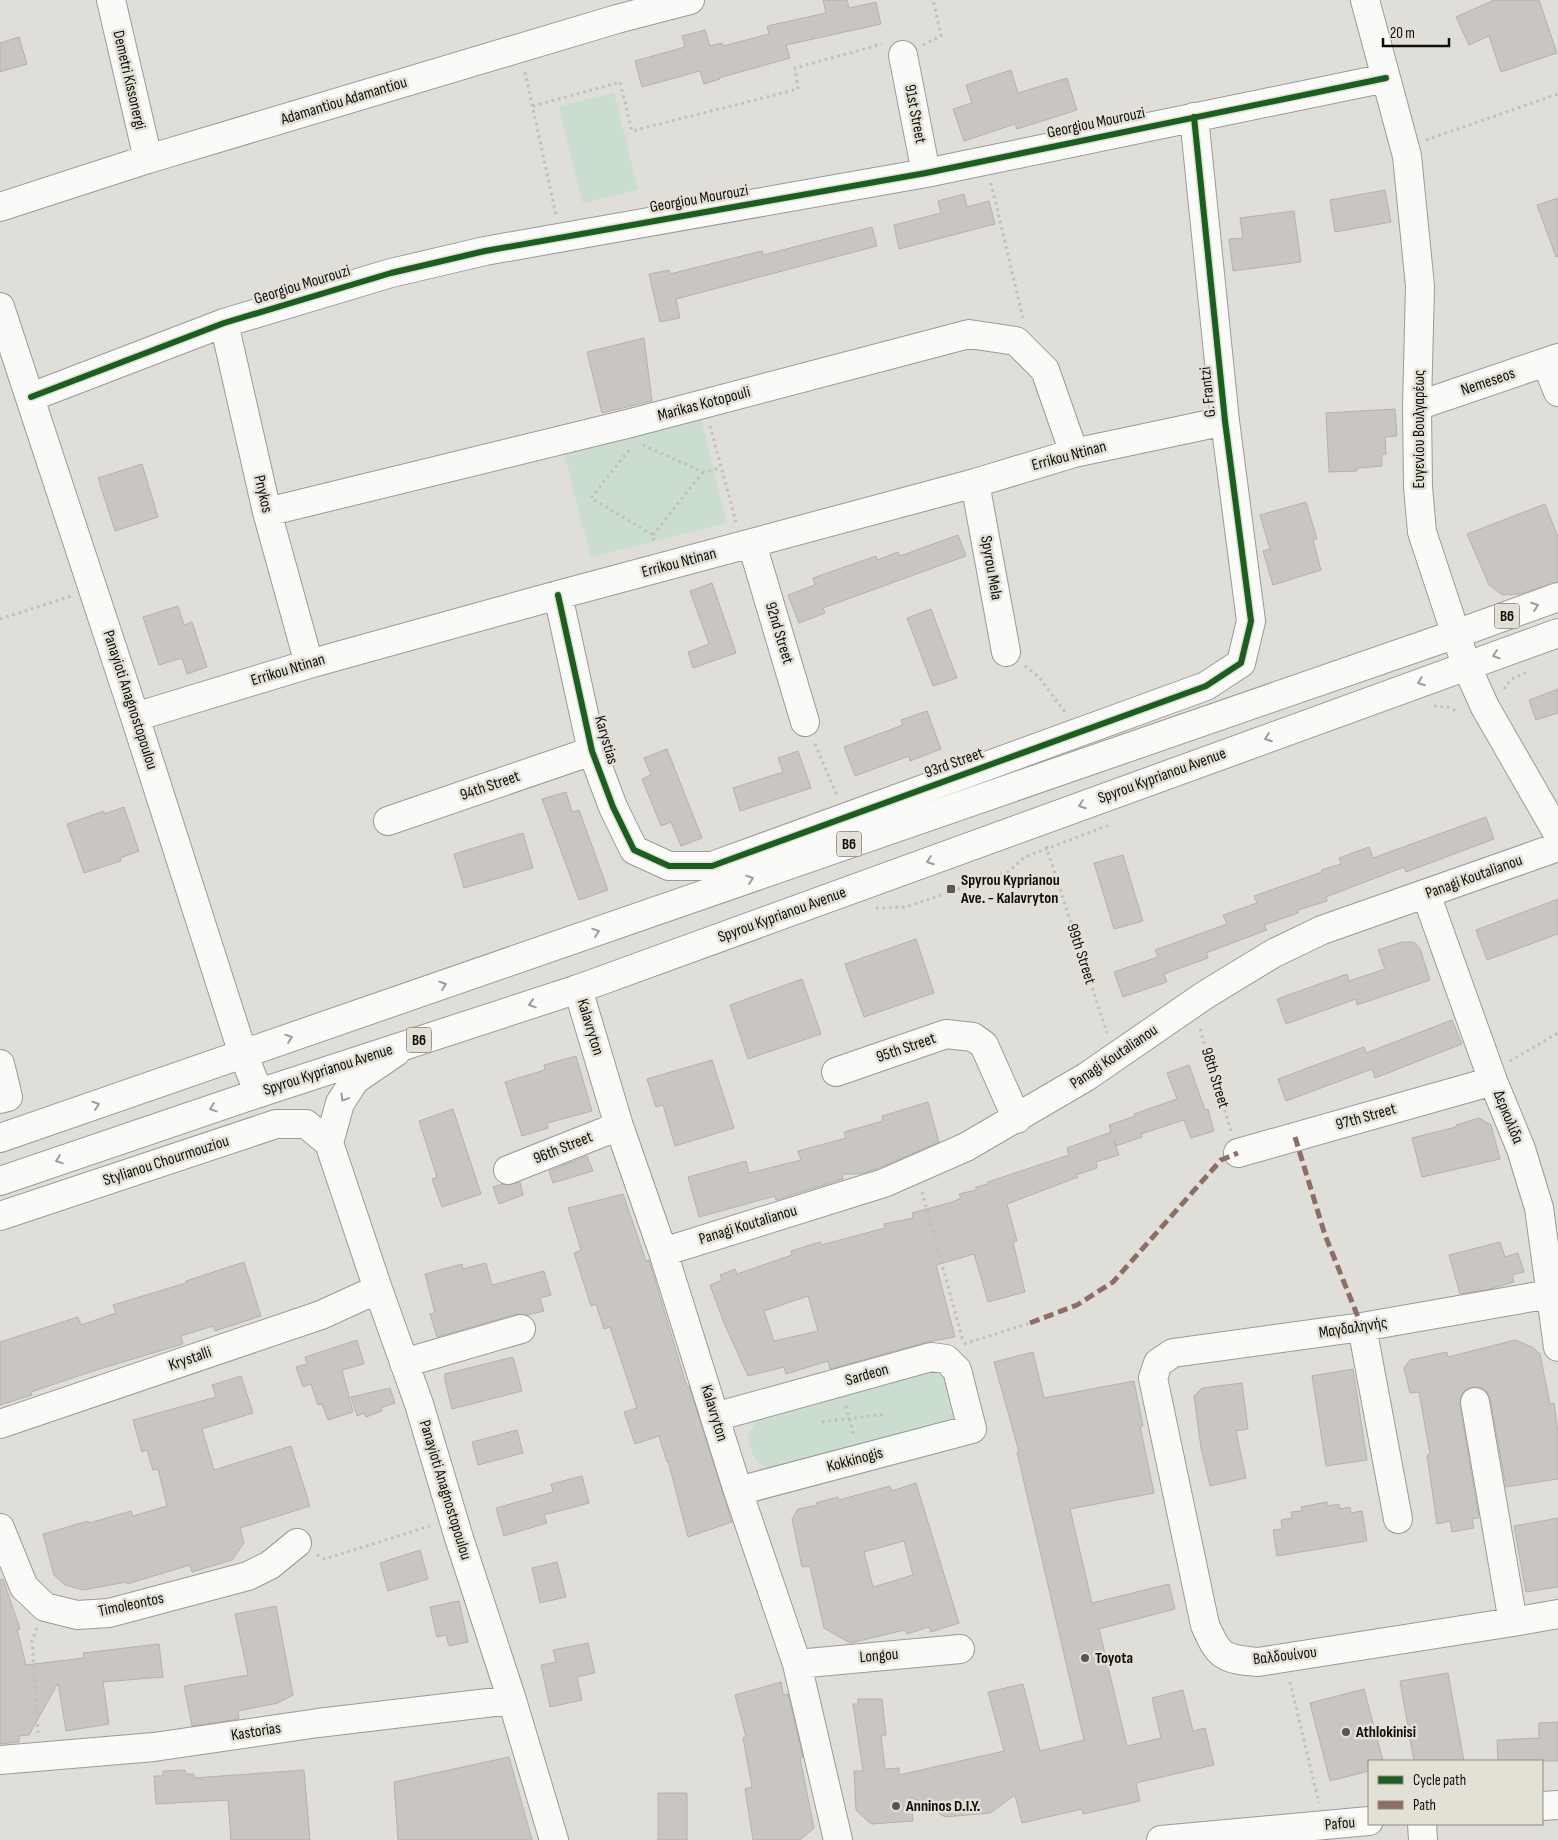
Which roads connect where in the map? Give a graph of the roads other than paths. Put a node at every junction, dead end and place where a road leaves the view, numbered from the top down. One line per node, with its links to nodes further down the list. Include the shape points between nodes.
1 (111, 0): 8 (street, Demetri Kissonergi)
2 (690, 0): 4 (street, Adamantiou Adamantiou)
3 (1365, 0): 6 (street, Ευγενίου Βουλγαρέως)
4 (615, 10): 8 (street, Adamantiou Adamantiou, via 520,48)
5 (903, 55): 9 (street, 91st Street)
6 (1386, 78): 7 (street, Georgiou Mourouzi); 16 (street, Ευγενίου Βουλγαρέως, via 1407,156 1420,286)
7 (1194, 117): 9 (street, Georgiou Mourouzi); 17 (street, G. Frantzi)
8 (148, 159): 10 (street, Adamantiou Adamantiou)
9 (926, 173): 12 (street, Georgiou Mourouzi, via 485,251 391,273)
10 (0, 207)
11 (0, 308): 15 (street, Panayioti Anagnostopoulou)
12 (224, 323): 15 (street, Georgiou Mourouzi); 20 (street, Pnykos)
13 (1552, 360): 14 (street); 16 (street, Nemeseos)
14 (1558, 392)
15 (31, 398): 30 (street, Panayioti Anagnostopoulou)
16 (1417, 406): 25 (street, Ευγενίου Βουλγαρέως, via 1422,532)
17 (1225, 422): 18 (street, Errikou Ntinan); 27 (street, G. Frantzi, via 1250,621)
18 (1074, 453): 19 (street, Errikou Ntinan); 20 (street, Marikas Kotopouli, via 1045,370 1016,341 969,334 705,404)
19 (975, 483): 21 (street, Errikou Ntinan); 26 (street, Spyrou Mela)
20 (267, 512): 28 (street, Pnykos)
21 (747, 545): 22 (street, Errikou Ntinan); 31 (street, 92nd Street)
22 (558, 595): 28 (street, Errikou Ntinan); 32 (street, Karystias)
23 (1558, 597): 25 (street, B6, one-way to 23)
24 (1558, 632): 29 (street, Spyrou Kyprianou Avenue / B6, one-way to 29)
25 (1456, 634): 29 (street, Ευγενίου Βουλγαρέως); 39 (street, B6, one-way to 25)
26 (1006, 652)
27 (1241, 663): 35 (street, 93rd Street, via 1206,686 712,866)
28 (309, 664): 30 (street, Errikou Ntinan)
29 (1466, 665): 34 (street, Ευγενίου Βουλγαρέως, via 1485,707); 37 (street, Spyrou Kyprianou Avenue / B6, one-way to 37)
30 (135, 717): 39 (street, Panayioti Anagnostopoulou)
31 (805, 722)
32 (592, 751): 33 (street, 94th Street); 35 (street, Karystias, via 613,807 634,850)
33 (388, 821)
34 (1557, 832): 36 (street, Panagi Koutalianou)
35 (669, 866)
36 (1426, 894): 42 (street, Δερκυλίδα); 45 (street, Panagi Koutalianou, via 1322,930 1274,953)
37 (578, 989): 38 (street, Spyrou Kyprianou Avenue / B6, one-way to 38); 46 (street, Kalavryton)
38 (406, 1044): 43 (street, Spyrou Kyprianou Avenue / B6); 48 (street, one-way to 48, via 355,1080 340,1103)
39 (243, 1054): 43 (street, Panayioti Anagnostopoulou); 47 (street, B6, one-way to 39)
40 (0, 1064): 44 (street)
41 (836, 1072): 45 (street, 95th Street, via 946,1034 972,1037 984,1045)
42 (1492, 1076): 49 (street, 97th Street); 55 (street, Δερκυλίδα, via 1521,1149 1539,1208)
43 (259, 1093): 51 (street, Spyrou Kyprianou Avenue / B6, one-way to 51)
44 (4, 1098)
45 (1017, 1119): 53 (street, Panagi Koutalianou, via 966,1147 884,1183)
46 (619, 1126): 50 (street, 96th Street); 53 (street, Kalavryton)
47 (0, 1138)
48 (330, 1143): 52 (street, Stylianou Chourmouziou, via 306,1124 276,1124); 54 (street, Panayioti Anagnostopoulou)
49 (1238, 1153)
50 (508, 1170)
51 (0, 1180)
52 (0, 1216)
53 (663, 1252): 62 (street, Kalavryton)
54 (378, 1289): 59 (street, Panayioti Anagnostopoulou); 63 (street, Krystalli, via 321,1315)
55 (1550, 1294): 56 (street, Μαγδαληνής); 58 (street, Δερκυλίδα)
56 (1362, 1327): 60 (street, Μαγδαληνής, via 1173,1353); 66 (street)
57 (521, 1329): 59 (street)
58 (1558, 1347)
59 (404, 1363): 73 (street, Panayioti Anagnostopoulou)
60 (1158, 1363): 70 (street, Βαλδουίνου, via 1153,1378 1205,1625 1215,1646 1232,1660 1258,1662)
61 (1475, 1402): 70 (street)
62 (715, 1417): 64 (street, Sardeon, via 955,1351); 65 (street, Kalavryton)
63 (0, 1424)
64 (972, 1429): 65 (street, Kokkinogis)
65 (738, 1492): 72 (street, Kalavryton)
66 (1398, 1519)
67 (0, 1528): 68 (street, Timoleontos, via 24,1586 45,1607 77,1615 109,1613 248,1576 270,1565)
68 (297, 1543)
69 (1558, 1614): 70 (street, Βαλδουίνου)
70 (1513, 1622)
71 (960, 1649): 72 (street, Longou)
72 (798, 1664): 80 (street, Kalavryton)
73 (512, 1700): 74 (street, Kastorias, via 154,1747); 79 (street, Panayioti Anagnostopoulou)
74 (0, 1760)
75 (1558, 1805): 76 (street)
76 (1543, 1806)
77 (1368, 1821): 81 (street, Pafou)
78 (1422, 1825): 82 (street)
79 (554, 1840)
80 (838, 1840)
81 (1161, 1840)
82 (1423, 1840)

